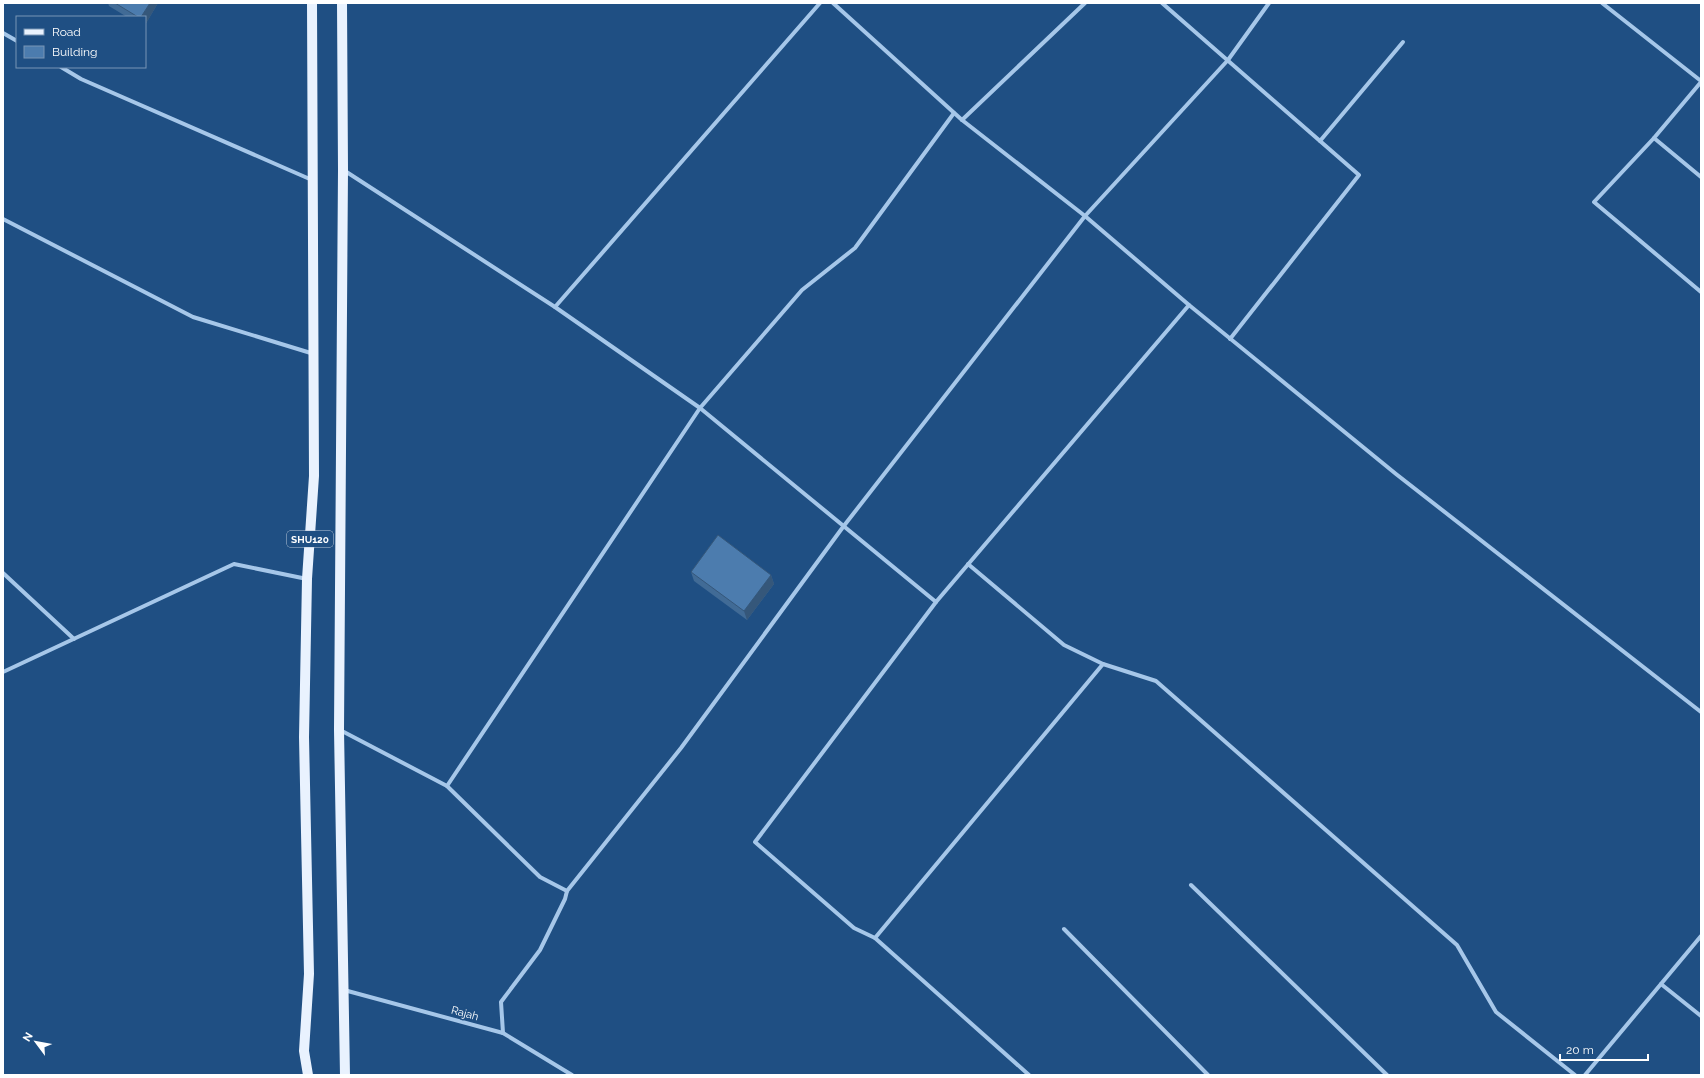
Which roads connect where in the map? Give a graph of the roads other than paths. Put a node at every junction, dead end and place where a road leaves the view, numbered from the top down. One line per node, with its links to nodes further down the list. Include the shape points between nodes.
1 (312, 3): 21 (main road, SHU120)
2 (342, 3): 19 (main road)
3 (820, 3): 26 (street)
4 (833, 3): 15 (street)
5 (1085, 3): 16 (street)
6 (1162, 3): 12 (street)
7 (1269, 3): 12 (street)
8 (1602, 3): 14 (street)
9 (3, 33): 10 (street)
10 (16, 40)
11 (1402, 42): 18 (street)
12 (1228, 60): 18 (street); 22 (street)
13 (63, 68): 21 (street, via 81,79)
14 (1701, 82): 17 (street)
15 (954, 113): 16 (street); 29 (street, via 855,248 802,290)
16 (962, 120): 22 (street)
17 (1654, 138): 20 (street); 24 (street, via 1594,202)
18 (1320, 141): 27 (street, via 1359,175)
19 (343, 170): 26 (street); 39 (main road)
20 (1701, 177)
21 (313, 181): 28 (main road, SHU120)
22 (1085, 216): 25 (street); 30 (street)
23 (3, 219): 28 (street, via 193,317)
24 (1701, 292)
25 (1189, 305): 27 (street); 31 (street)
26 (555, 307): 29 (street)
27 (1230, 338): 38 (street, via 1396,474)
28 (314, 354): 33 (main road, SHU120, via 314,476)
29 (700, 408): 30 (street); 40 (street)
30 (843, 527): 34 (street); 42 (street, via 681,748)
31 (968, 564): 34 (street); 36 (street, via 1064,645)
32 (3, 573): 35 (street)
33 (307, 579): 35 (street, via 234,564); 50 (main road, SHU120, via 304,738 309,974 304,1051)
34 (936, 602): 45 (street, via 755,842 854,928)
35 (74, 639): 37 (street)
36 (1103, 664): 45 (street); 56 (street, via 1156,681 1162,686 1457,945 1496,1012)
37 (3, 672)
38 (1701, 712)
39 (339, 730): 40 (street); 47 (main road)
40 (447, 786): 42 (street, via 540,878)
41 (1191, 885): 55 (street)
42 (568, 891): 49 (street, via 540,950 501,1002)
43 (1064, 930): 54 (street)
44 (1701, 936): 46 (street)
45 (875, 938): 53 (street)
46 (1661, 984): 48 (street); 57 (street)
47 (344, 990): 49 (street, Rajah); 51 (main road)
48 (1701, 1016)
49 (503, 1033): 52 (street, Rajah)
50 (308, 1075)
51 (345, 1075)
52 (572, 1075)
53 (1030, 1075)
54 (1208, 1075)
55 (1387, 1075)
56 (1575, 1075)
57 (1585, 1075)

